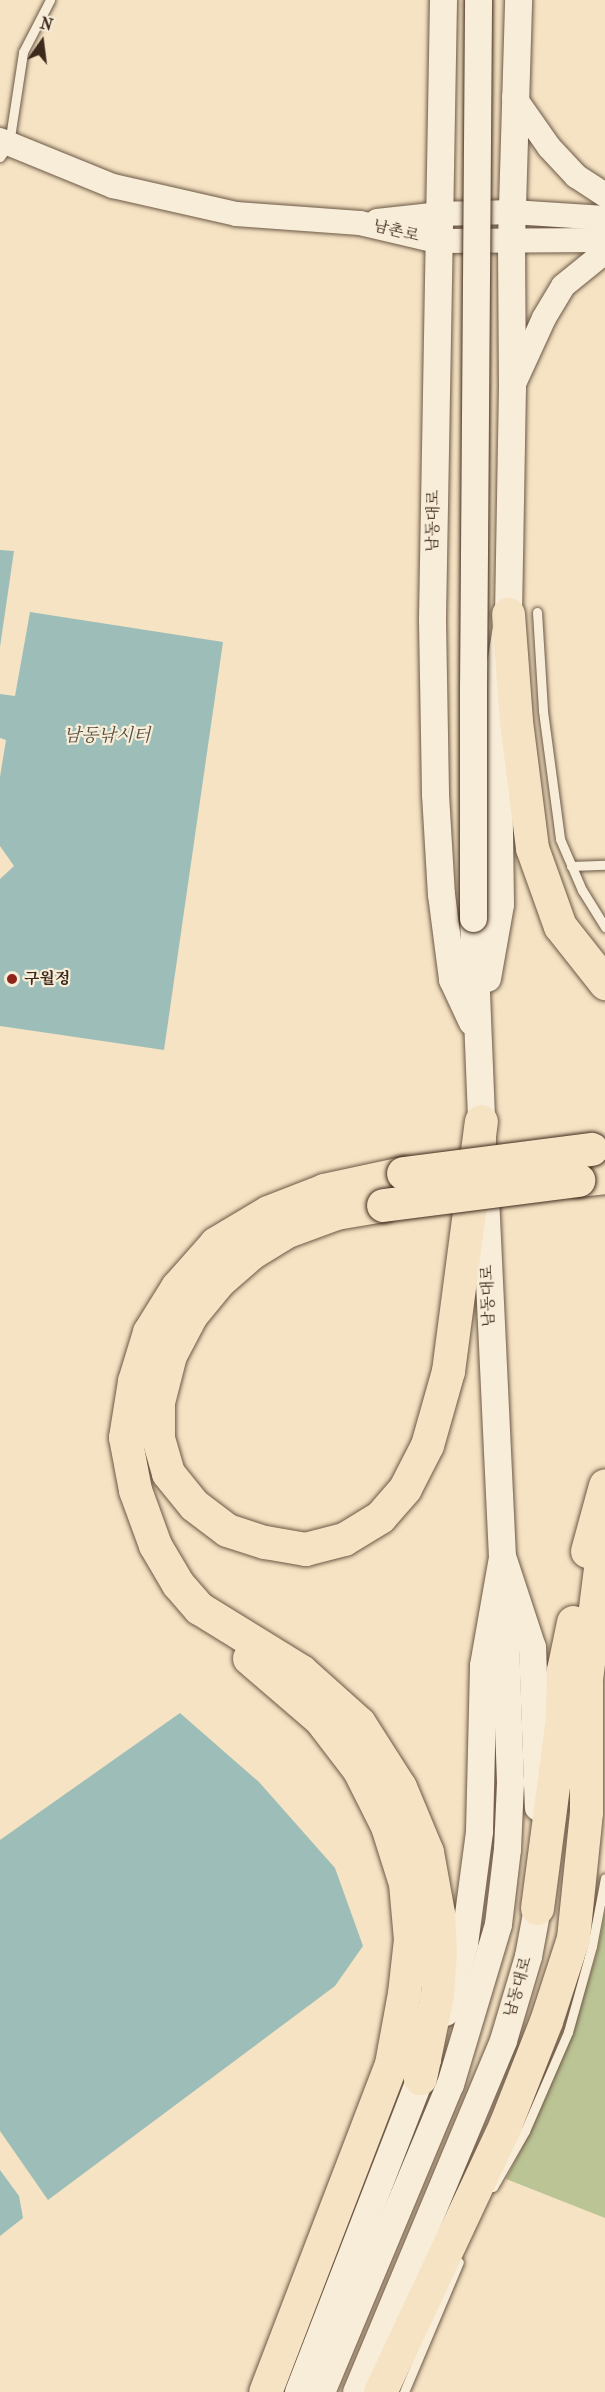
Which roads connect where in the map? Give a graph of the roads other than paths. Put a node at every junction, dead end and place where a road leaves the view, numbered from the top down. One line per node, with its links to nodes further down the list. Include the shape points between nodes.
1 (50, 0): 6 (lane, via 23,52)
2 (443, 0): 9 (main road, 남동대로)
3 (478, 0): 22 (main road, 남동대로, bridge, via 472,689)
4 (518, 0): 5 (main road, 남동대로)
5 (514, 97): 7 (street, via 549,147 576,176); 8 (main road, 남동대로)
6 (3, 147): 11 (street, via 113,186 236,214)
7 (605, 195)
8 (512, 212): 9 (street, 남촌로); 10 (street, 남촌로); 12 (main road, 남동대로)
9 (439, 214): 11 (street, 남촌로); 14 (main road, 남동대로)
10 (605, 218)
11 (360, 223): 14 (street, 남촌로)
12 (511, 240): 13 (street, 남촌로); 14 (street, 남촌로); 16 (main road, 남동대로)
13 (605, 240)
14 (437, 241): 22 (main road, 남동대로, via 432,621 435,794 441,894 452,979)
15 (605, 252): 16 (street, via 563,286)
16 (513, 388): 17 (main road, 남동대로)
17 (523, 613): 19 (lane, via 560,839); 21 (highway, via 516,721 532,848 560,926); 22 (main road, 남동대로, via 497,682 500,904)
18 (605, 865): 19 (lane)
19 (571, 866): 20 (lane)
20 (605, 927)
21 (605, 983)
22 (478, 1035): 23 (main road, 남동대로)
23 (481, 1121): 24 (highway, bridge, via 448,1371 427,1445 405,1488 380,1517 344,1539 305,1549 227,1530 194,1505 168,1473 158,1438 158,1402 170,1355 191,1315 219,1281 251,1253 287,1231 336,1213 383,1205); 27 (main road, 남동대로)
24 (595, 1163): 30 (highway, bridge, via 403,1173 324,1190 268,1212 216,1244 177,1287 149,1332 134,1381 125,1437 133,1479 154,1545 178,1584 199,1608 301,1671 359,1722 400,1787 427,1852 438,1912 437,1995)
25 (605, 1485): 29 (highway, via 580,1580 563,1670 562,1717)
26 (605, 1528): 37 (highway, via 586,1679 586,1812 573,1938 505,2125)
27 (502, 1557): 29 (main road, 남동대로, via 532,1647 538,1758); 30 (main road, 남동대로, via 483,1665 479,1831 464,1944 445,2012); 35 (main road, via 510,1782 498,1924 450,2084)
28 (605, 1878): 31 (lane, via 592,1946 568,2032 525,2132)
29 (537, 1908): 36 (main road, 남동대로, via 528,1956 503,2040)
30 (405, 2072): 33 (highway); 34 (main road, 남동대로)
31 (484, 2200)
32 (462, 2254): 38 (lane)
33 (265, 2392)
34 (298, 2392)
35 (321, 2392)
36 (356, 2392)
37 (380, 2392)
38 (404, 2392)

